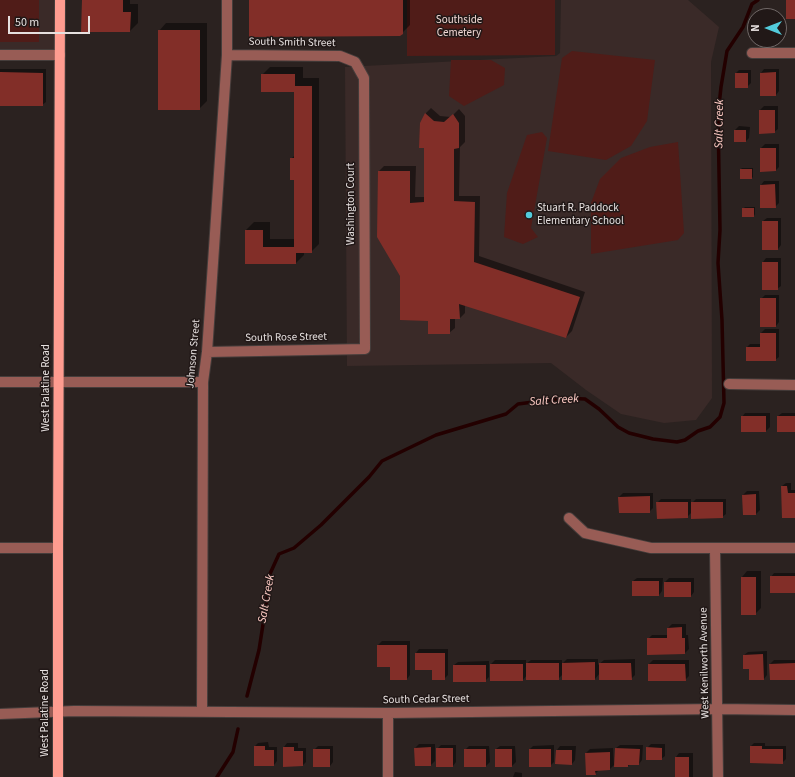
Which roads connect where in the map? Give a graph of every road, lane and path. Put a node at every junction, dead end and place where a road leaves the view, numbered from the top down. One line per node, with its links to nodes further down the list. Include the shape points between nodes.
1 (60, 0): 6 (main road, West Palatine Road)
2 (227, 0): 7 (street, Johnson Street)
3 (752, 53): 4 (street)
4 (795, 53)
5 (0, 55): 6 (street)
6 (60, 55): 11 (main road, West Palatine Road)
7 (227, 55): 8 (street, South Smith Street, via 340,56); 10 (street, Johnson Street)
8 (355, 62): 9 (street, Washington Court, via 364,78)
9 (365, 349): 10 (street, South Rose Street)
10 (207, 352): 13 (street, Johnson Street)
11 (59, 381): 12 (street); 13 (street); 18 (main road, West Palatine Road)
12 (0, 382)
13 (203, 382): 23 (street, Johnson Street)
14 (729, 384): 15 (street)
15 (795, 385)
16 (569, 518): 20 (street, via 586,533 651,548)
17 (0, 548): 18 (street)
18 (58, 548): 24 (main road, West Palatine Road)
19 (795, 548): 20 (street)
20 (715, 549): 21 (street, West Kenilworth Avenue)
21 (718, 709): 22 (street, South Cedar Street); 25 (street, South Cedar Street); 29 (street, West Kenilworth Avenue)
22 (795, 710)
23 (202, 711): 24 (street, South Cedar Street); 25 (street, South Cedar Street)
24 (58, 712): 26 (street, South Cedar Street); 27 (main road, West Palatine Road)
25 (388, 713): 28 (street)
26 (0, 714)
27 (58, 777)
28 (388, 777)
29 (718, 777)

